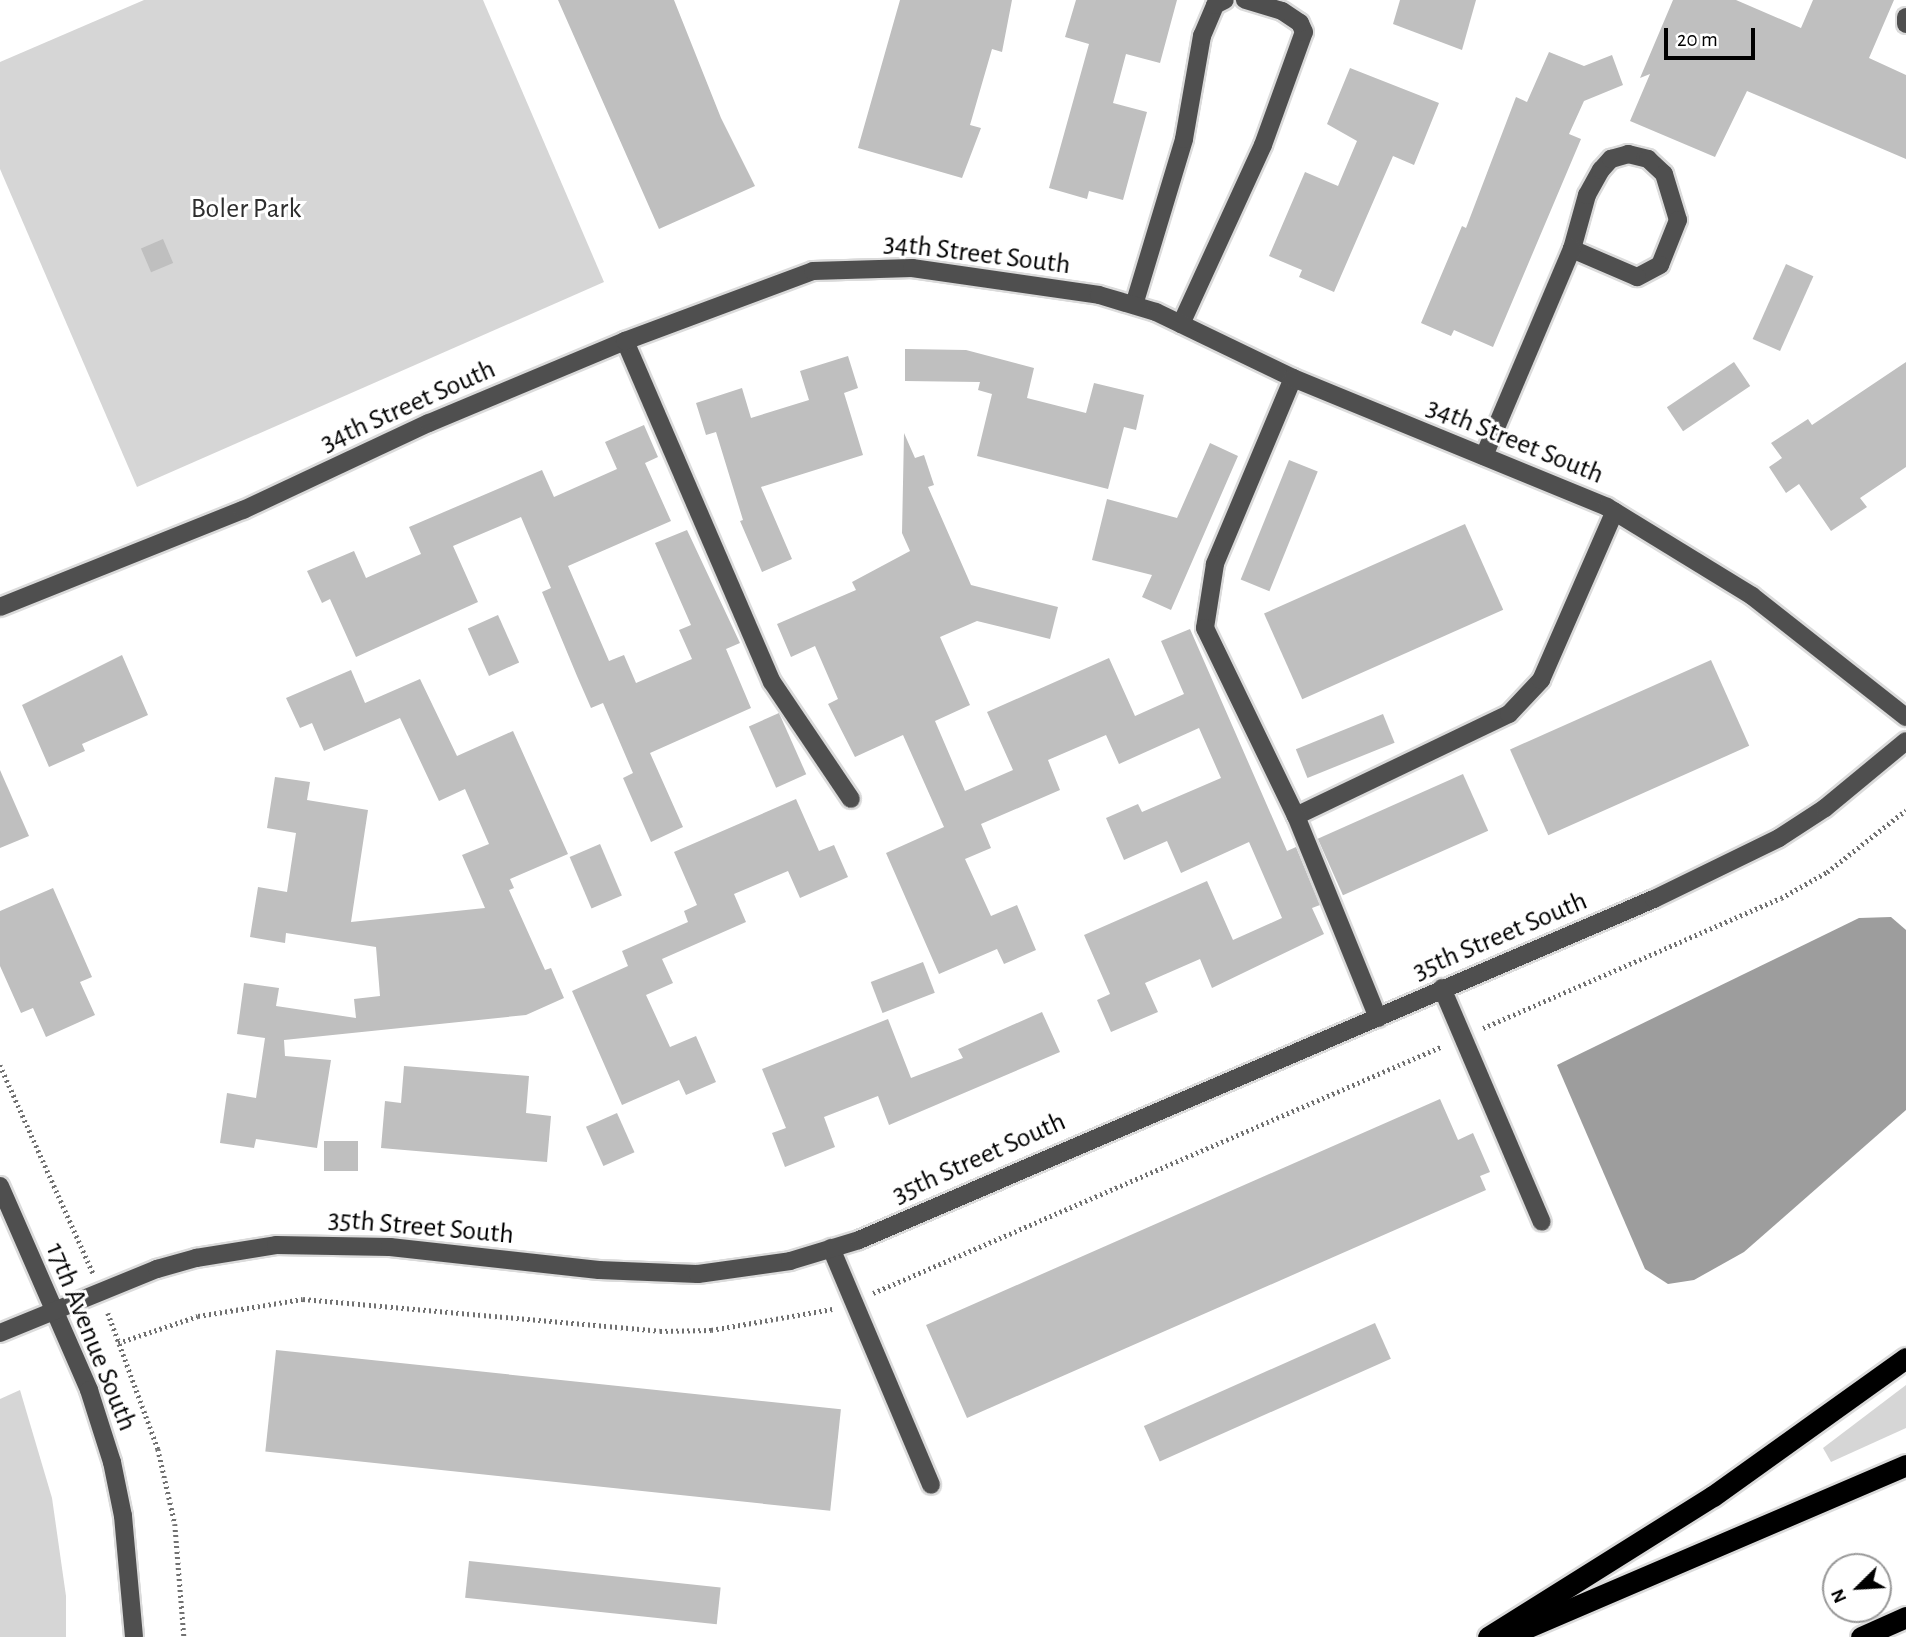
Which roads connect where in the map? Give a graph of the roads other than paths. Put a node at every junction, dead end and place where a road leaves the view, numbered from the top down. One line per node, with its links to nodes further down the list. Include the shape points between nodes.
1 (1225, 0): 6 (street, via 1215,5 1202,36 1184,139)
2 (1245, 0): 7 (street, via 1282,11 1300,23 1304,32 1263,145)
3 (1906, 17): 4 (street)
4 (1906, 24)
5 (1572, 249): 5 (street, via 1587,195 1611,159 1628,154 1648,159 1664,174 1678,220 1660,265 1637,277); 10 (street)
6 (1134, 305): 7 (street, 34th Street South); 8 (street, 34th Street South, via 1100,295 912,268 822,268)
7 (1181, 324): 9 (street, 34th Street South)
8 (625, 341): 12 (street, 34th Street South, via 429,423 243,510); 15 (street, via 772,682)
9 (1293, 378): 10 (street, 34th Street South); 16 (street, via 1216,564 1205,628)
10 (1484, 456): 11 (street, 34th Street South)
11 (1615, 512): 13 (street, 34th Street South, via 1752,596); 16 (street, via 1541,680 1509,714)
12 (0, 607)
13 (1906, 718)
14 (1906, 741): 17 (street, 35th Street South, via 1825,808 1739,859)
15 (851, 799)
16 (1296, 817): 18 (street)
17 (1441, 988): 18 (street, 35th Street South); 20 (street)
18 (1378, 1018): 21 (street, 35th Street South)
19 (0, 1186): 22 (street, 17th Avenue South)
20 (1542, 1222)
21 (831, 1248): 22 (street, 35th Street South, via 790,1261 698,1274 599,1270 353,1245 276,1245 195,1258); 26 (street)
22 (55, 1308): 23 (street, 35th Street South); 28 (street, 17th Avenue South, via 112,1462 123,1516)
23 (0, 1333)
24 (1906, 1358): 29 (highway, via 1713,1496)
25 (1906, 1465): 30 (highway)
26 (931, 1485)
27 (1906, 1617): 31 (highway)
28 (134, 1637)
29 (1488, 1637)
30 (1505, 1637)
31 (1861, 1637)

